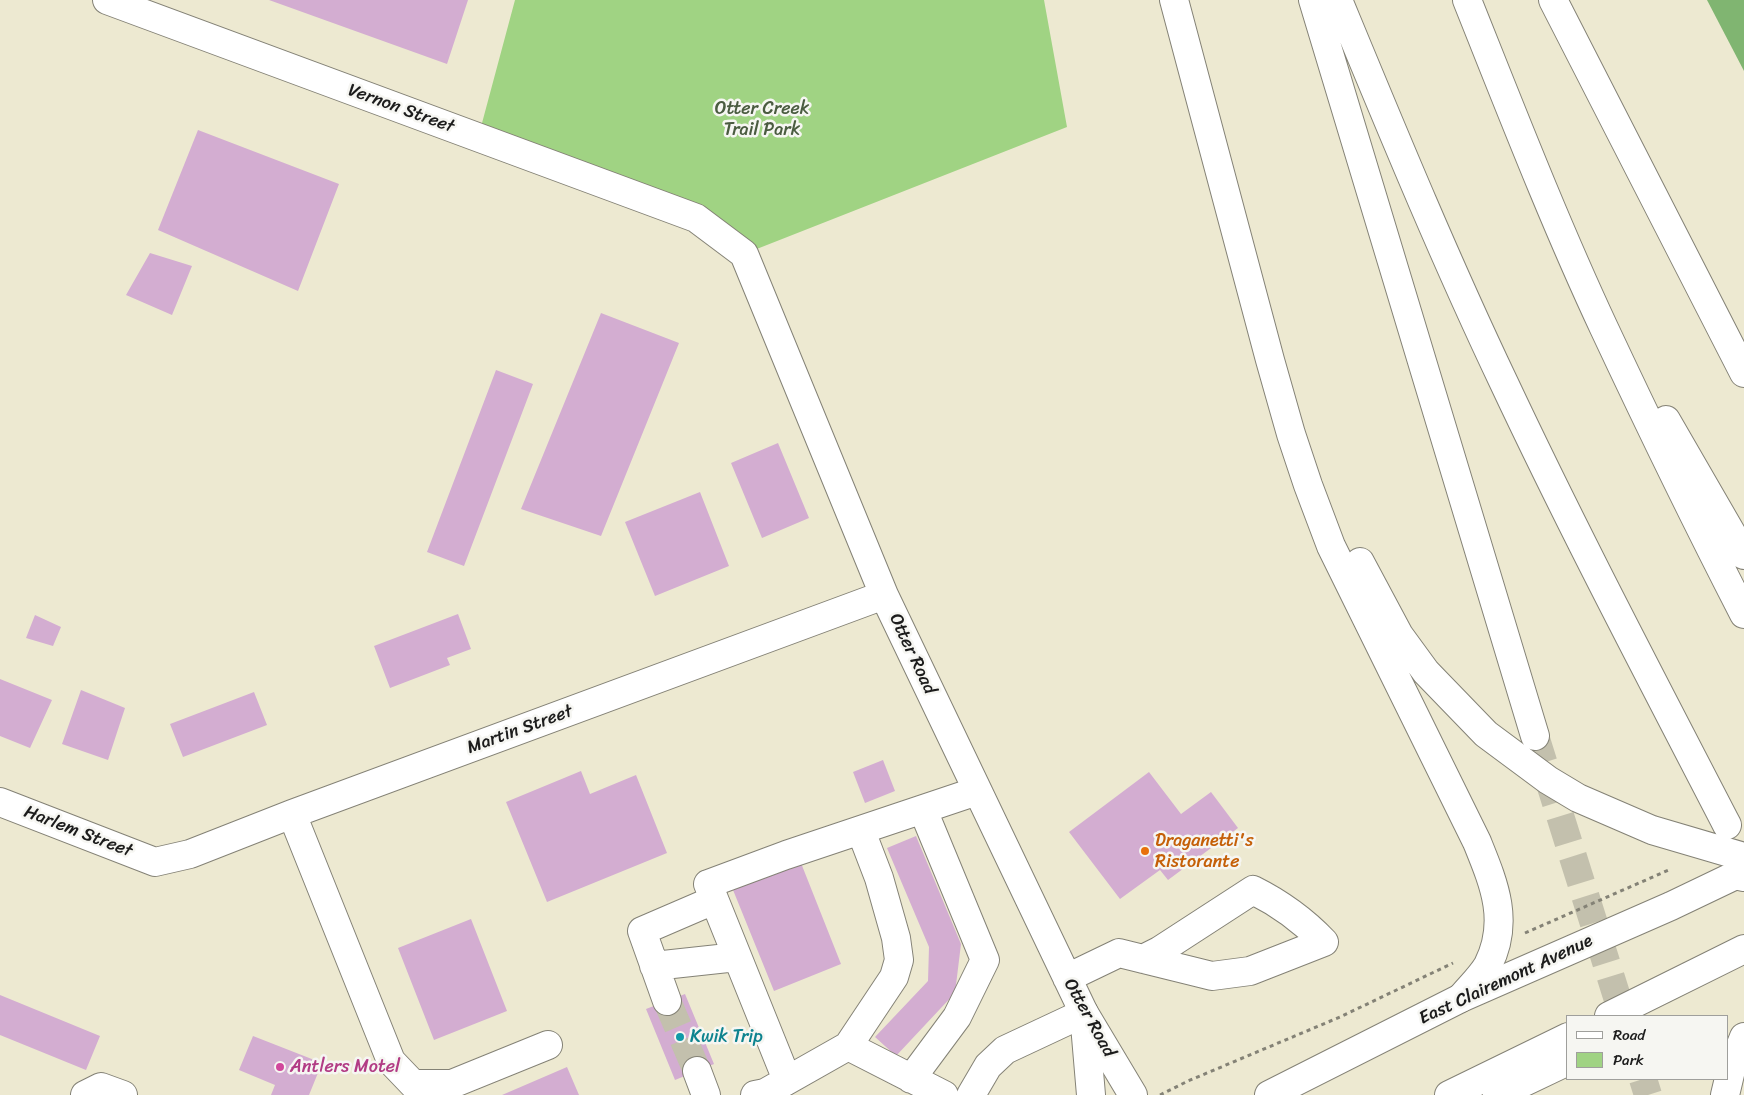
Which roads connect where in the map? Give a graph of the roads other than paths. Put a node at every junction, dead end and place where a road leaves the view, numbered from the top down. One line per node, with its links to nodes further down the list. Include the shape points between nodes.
1 (107, 0): 8 (main road, Vernon Street)
2 (1174, 0): 9 (main road)
3 (1313, 0): 14 (main road)
4 (1338, 0): 19 (main road, via 1424,206 1503,382)
5 (1467, 0): 7 (main road)
6 (1553, 0): 10 (main road)
7 (1527, 150): 11 (main road, via 1662,412); 13 (main road, via 1603,327)
8 (696, 218): 12 (main road, Otter Road, via 744,254)
9 (1270, 360): 22 (main road, via 1372,587 1426,672 1486,734 1548,780 1578,798); 29 (main road, via 1291,434 1331,546 1492,877 1500,929 1487,966)
10 (1744, 374)
11 (1744, 555)
12 (884, 595): 15 (main road, Otter Road); 18 (main road, Martin Street)
13 (1744, 614)
14 (1535, 736)
15 (977, 791): 17 (main road); 28 (main road, Otter Road)
16 (0, 802): 21 (main road, Harlem Street)
17 (923, 810): 20 (main road); 38 (main road, via 985,960 957,1017)
18 (292, 814): 21 (main road, Martin Street, via 190,854); 35 (main road, via 391,1061 413,1084 452,1084)
19 (1727, 825)
20 (861, 831): 23 (main road, via 708,884); 36 (main road, via 880,878 899,960 894,977)
21 (155, 862)
22 (1742, 870): 29 (main road, East Clairemont Avenue, via 1671,906)
23 (714, 900): 25 (main road); 27 (main road, via 642,931)
24 (1744, 949): 32 (main road)
25 (737, 958): 27 (main road); 42 (main road)
26 (1143, 959): 26 (main road, via 1212,976 1250,971 1324,942 1303,922 1253,890); 28 (main road, via 1119,953)
27 (654, 966): 30 (main road)
28 (1067, 978): 31 (main road, Otter Road)
29 (1461, 998): 49 (main road, East Clairemont Avenue)
30 (667, 1001)
31 (1084, 1013): 46 (main road, via 1005,1050 988,1066); 47 (main road); 48 (main road, Otter Road)
32 (1612, 1015)
33 (1744, 1037): 39 (main road)
34 (1566, 1038): 50 (main road)
35 (548, 1045)
36 (848, 1046): 38 (main road); 42 (main road)
37 (1566, 1062): 51 (main road)
38 (911, 1078): 45 (main road)
39 (1729, 1078)
40 (1714, 1080): 52 (main road)
41 (1729, 1080): 53 (main road)
42 (768, 1091)
43 (85, 1095): 44 (main road, via 101,1087)
44 (123, 1095)
45 (944, 1095)
46 (971, 1095)
47 (1091, 1095)
48 (1133, 1095)
49 (1270, 1095)
50 (1449, 1095)
51 (1497, 1095)
52 (1717, 1095)
53 (1725, 1095)

